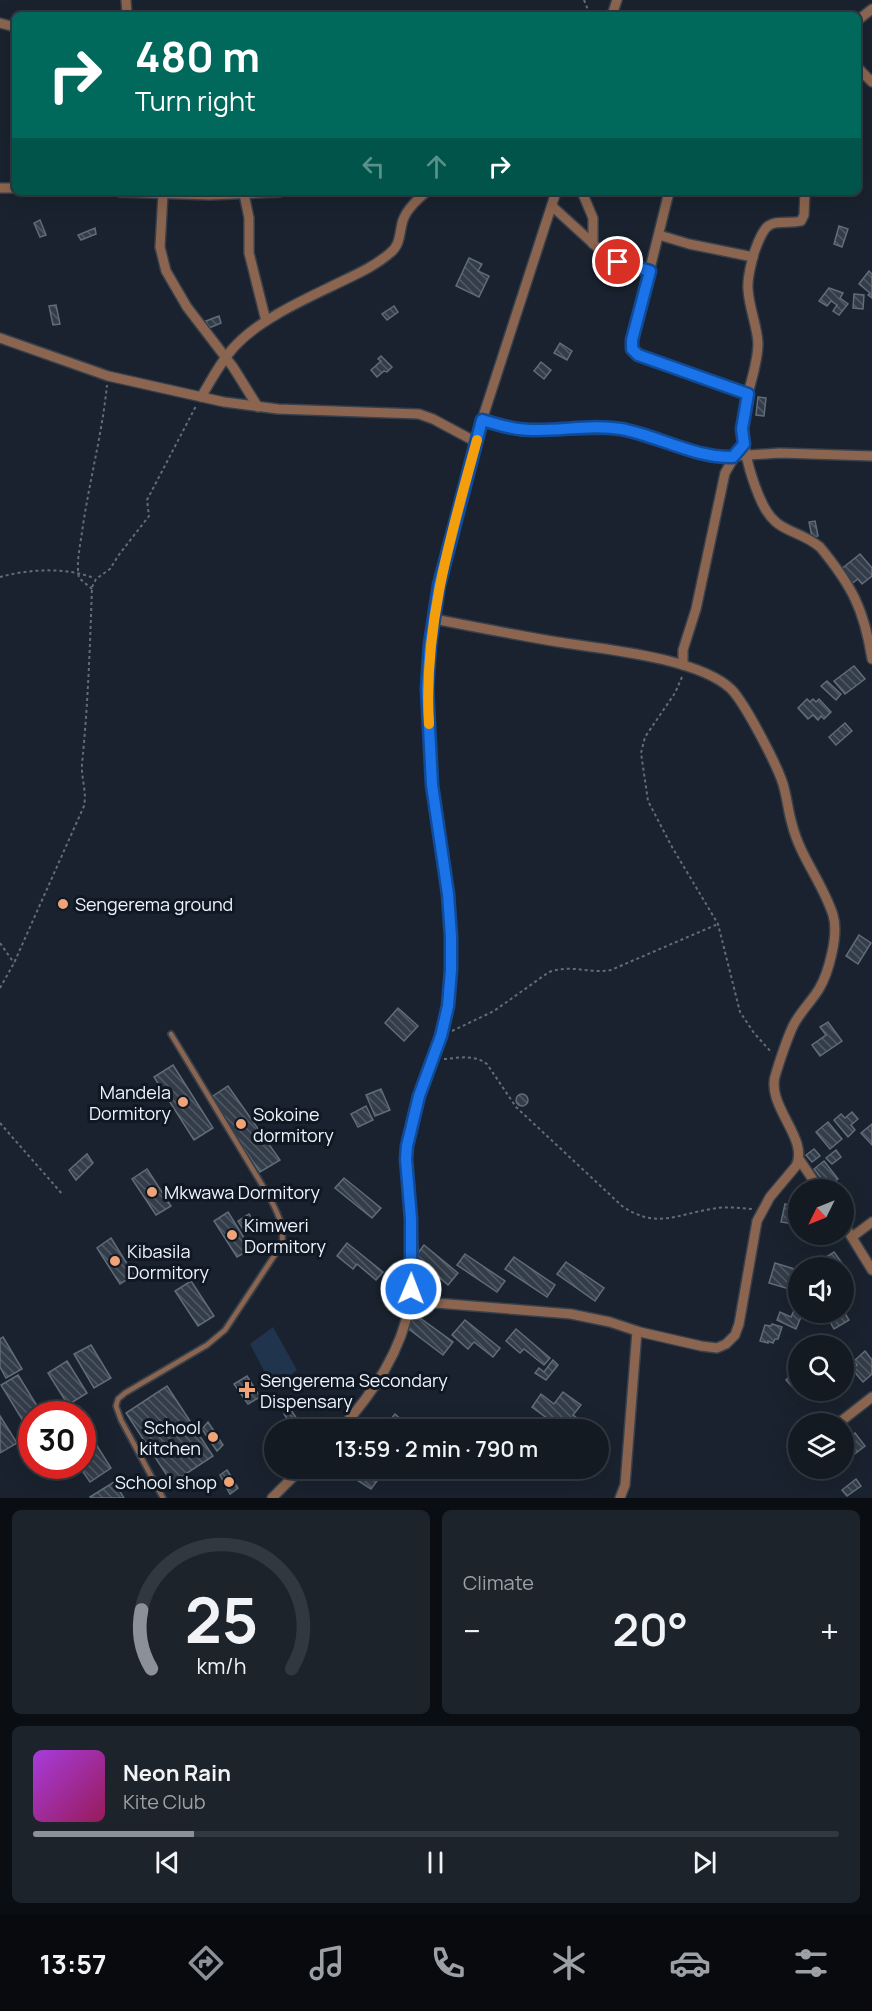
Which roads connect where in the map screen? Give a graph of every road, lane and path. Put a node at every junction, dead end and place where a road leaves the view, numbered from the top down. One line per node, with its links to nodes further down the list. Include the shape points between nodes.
1 (861, 71): 2 (street)
2 (872, 82)
3 (164, 195): 17 (street, via 160,247 166,271 187,307)
4 (244, 195): 15 (street, via 249,253)
5 (423, 195): 15 (street, via 404,218 397,245 388,255)
6 (555, 195): 10 (street)
7 (583, 195): 12 (street, via 593,218)
8 (668, 195): 11 (street)
9 (805, 195): 13 (street, via 801,221 768,226)
10 (553, 207): 12 (street); 22 (street)
11 (659, 235): 13 (street); 14 (street)
12 (593, 244): 14 (street, via 610,259)
13 (753, 257): 19 (street, via 747,286 758,343)
14 (650, 271): 19 (street, via 631,345 634,352)
15 (267, 321): 17 (street, via 237,343)
16 (0, 338): 18 (street)
17 (226, 357): 20 (street); 21 (street)
18 (108, 376): 20 (street); 27 (path)
19 (748, 394): 24 (street, via 742,429)
20 (201, 397): 21 (street); 29 (path, via 147,500 149,516 110,569)
21 (258, 407): 23 (street, via 419,414)
22 (482, 420): 23 (street); 26 (street, via 532,430 619,429 708,456)
23 (476, 442): 31 (street)
24 (746, 449): 25 (street); 26 (street); 32 (street, via 759,496 770,515 782,528 820,547)
25 (872, 456)
26 (733, 457): 34 (street, via 725,473 696,609 683,650)
27 (78, 573): 28 (path, via 23,571); 29 (path); 30 (path, via 81,581)
28 (0, 577)
29 (96, 579): 30 (path)
30 (92, 589): 37 (path, via 82,764 86,799)
31 (434, 619): 34 (street); 40 (street, via 427,688 430,764 451,937 448,1006)
32 (869, 620): 33 (street)
33 (872, 659)
34 (683, 665): 35 (path, via 680,682 645,737 641,753 643,776 654,815); 42 (street, via 723,682 741,703 784,785 796,840 833,914 828,971 794,1024)
35 (718, 924): 40 (path, via 611,970 576,968 549,972 494,1011); 42 (path, via 740,1012)
36 (0, 942): 37 (path)
37 (14, 963): 38 (path)
38 (0, 988)
39 (171, 1034): 58 (lane, via 270,1198 281,1218 283,1232 282,1244 225,1329 207,1345 118,1399 121,1420)
40 (441, 1036): 41 (street)
41 (432, 1060): 47 (path, via 472,1057 487,1064 516,1107 636,1215 661,1219 713,1208); 52 (street, via 414,1112 406,1159)
42 (780, 1061): 44 (street, via 775,1094)
43 (0, 1124): 46 (path)
44 (799, 1159): 45 (street); 47 (street)
45 (813, 1179)
46 (63, 1196)
47 (762, 1209): 53 (street, via 735,1335 726,1344 717,1348 701,1346)
48 (872, 1222): 49 (street)
49 (854, 1236)
50 (854, 1240): 51 (street)
51 (872, 1270)
52 (411, 1301): 53 (street, via 571,1314); 56 (street, via 385,1371)
53 (637, 1331): 60 (street)
54 (872, 1397): 55 (street)
55 (852, 1413)
56 (348, 1419)
57 (291, 1479): 59 (street)
58 (163, 1498)
59 (272, 1498)
60 (620, 1498)

